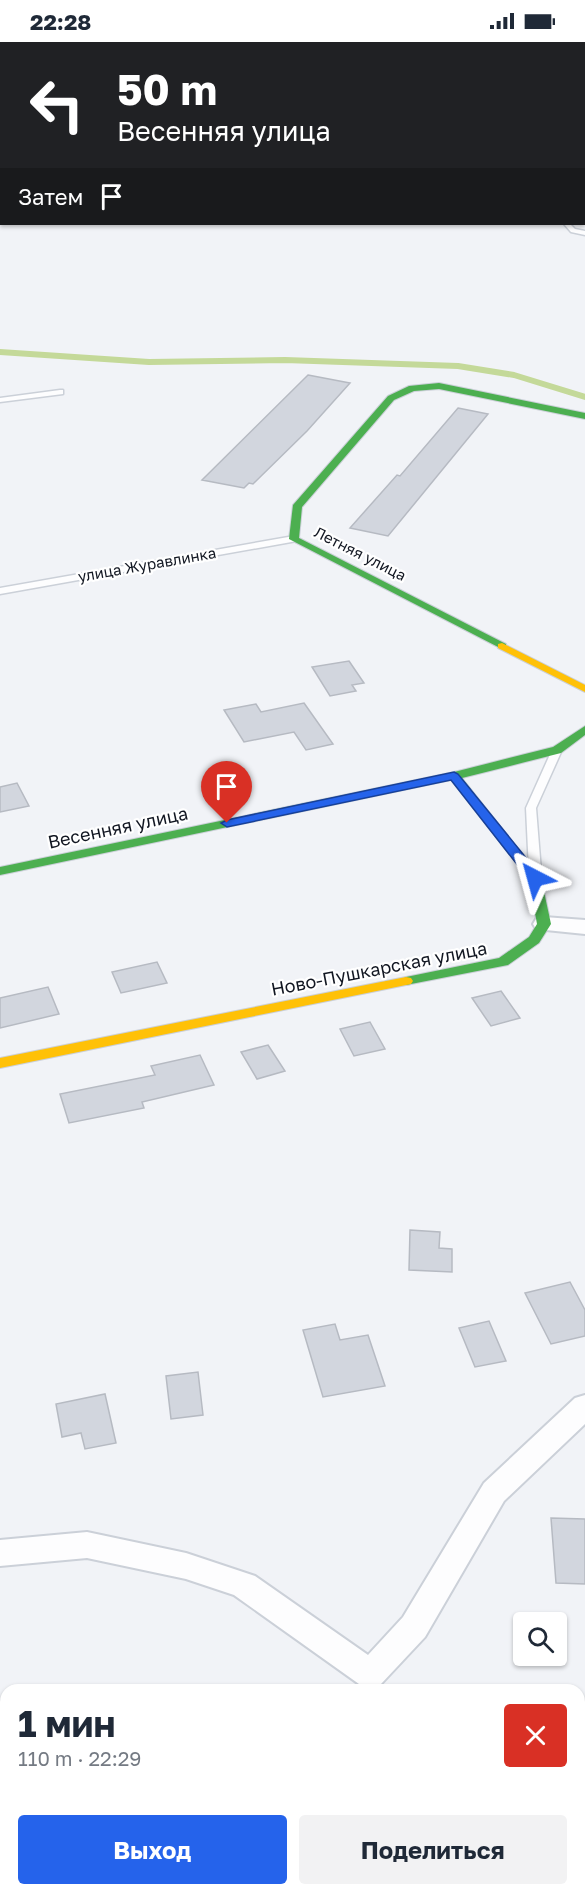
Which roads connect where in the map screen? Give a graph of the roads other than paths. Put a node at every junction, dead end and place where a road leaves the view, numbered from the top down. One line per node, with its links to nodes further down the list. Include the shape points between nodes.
1 (568, 225): 2 (lane, via 573,231)
2 (585, 233)
3 (60, 392): 4 (lane)
4 (0, 400)
5 (585, 416): 6 (street, Летняя улица, via 448,387 409,387 391,398 297,507)
6 (294, 539): 7 (lane, улица Журавлинка); 8 (street, Летняя улица)
7 (0, 591)
8 (585, 689)
9 (585, 729): 10 (street)
10 (556, 750): 11 (street); 13 (lane, via 531,808)
11 (454, 776): 12 (street, Весенняя улица); 13 (street)
12 (0, 871)
13 (535, 878): 14 (street)
14 (544, 924): 15 (street); 16 (street, Ново-Пушкарская улица, via 534,940 503,962)
15 (585, 927)
16 (0, 1063)
17 (585, 1406): 19 (street, via 494,1492 414,1627)
18 (0, 1553): 19 (street, via 87,1545 186,1566 244,1585)
19 (369, 1682)

